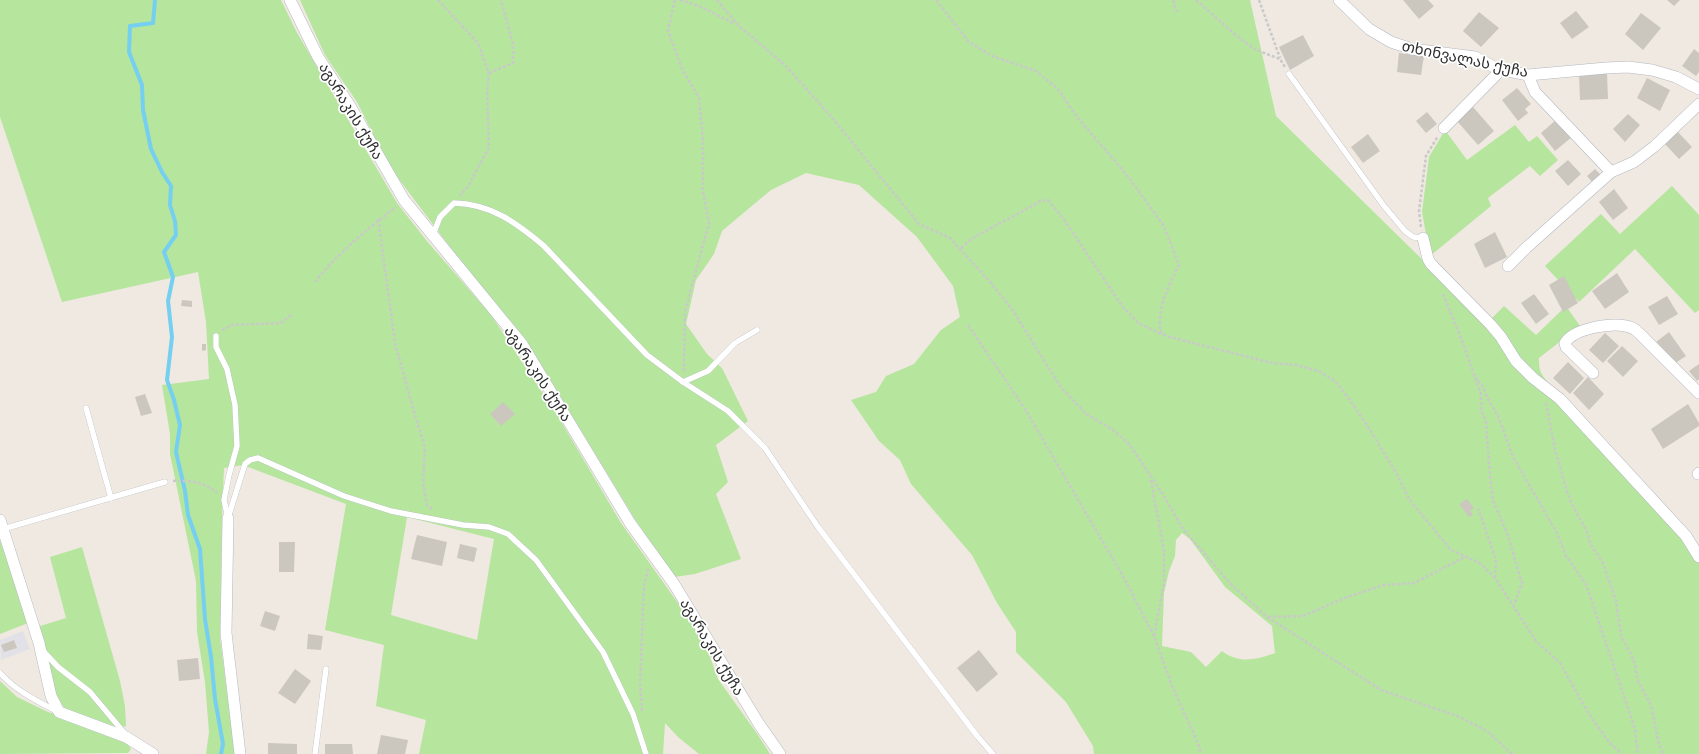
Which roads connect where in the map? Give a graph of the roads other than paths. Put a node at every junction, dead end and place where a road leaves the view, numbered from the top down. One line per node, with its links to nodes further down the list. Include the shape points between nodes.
1 (290, 0): 10 (street, აგარაკის ქუჩა, via 318,57 350,106 404,200)
2 (1339, 0): 3 (street, თხინვალას ქუჩა, via 1369,29 1391,42 1412,49 1475,57)
3 (1498, 69): 5 (street, თხინვალას ქუჩა); 8 (street, via 1496,75)
4 (1289, 74): 11 (lane, via 1384,206 1405,231 1413,237)
5 (1528, 74): 6 (street, თხინვალას ქუჩა, via 1590,69 1652,70 1676,77); 9 (street, via 1535,92)
6 (1699, 90)
7 (1699, 104): 9 (street, via 1655,146 1634,162)
8 (1444, 128)
9 (1611, 172): 12 (street)
10 (433, 235): 16 (lane, via 440,217 454,203 471,204 494,211 544,245 647,355); 33 (street, აგარაკის ქუჩა, via 522,344 630,523 674,584)
11 (1423, 238): 23 (street, via 1431,264 1502,337 1516,361 1560,399 1686,536)
12 (1508, 266)
13 (757, 330): 16 (lane, via 735,343 708,371)
14 (216, 336): 21 (lane, via 216,347 227,369 235,405 237,446 224,500)
15 (1593, 373): 17 (street, via 1566,347 1568,338 1598,326 1625,325 1640,333)
16 (683, 382): 34 (lane, via 728,411 764,448 818,527)
17 (1699, 393)
18 (86, 408): 20 (lane)
19 (165, 482): 20 (lane)
20 (111, 498): 22 (lane)
21 (228, 518): 30 (street, via 226,633); 32 (lane, via 245,464 258,458 344,496 391,511 489,527 508,534 536,560 591,633 633,714)
22 (1, 524): 24 (street)
23 (1699, 557)
24 (39, 643): 27 (street, via 51,696); 28 (lane, via 58,667 90,692)
25 (326, 669): 31 (lane)
26 (0, 674): 27 (lane, via 31,698)
27 (59, 712): 28 (street)
28 (130, 740): 29 (street)
29 (153, 754)
30 (240, 754)
31 (315, 754)
32 (646, 754)
33 (780, 754)
34 (993, 754)

